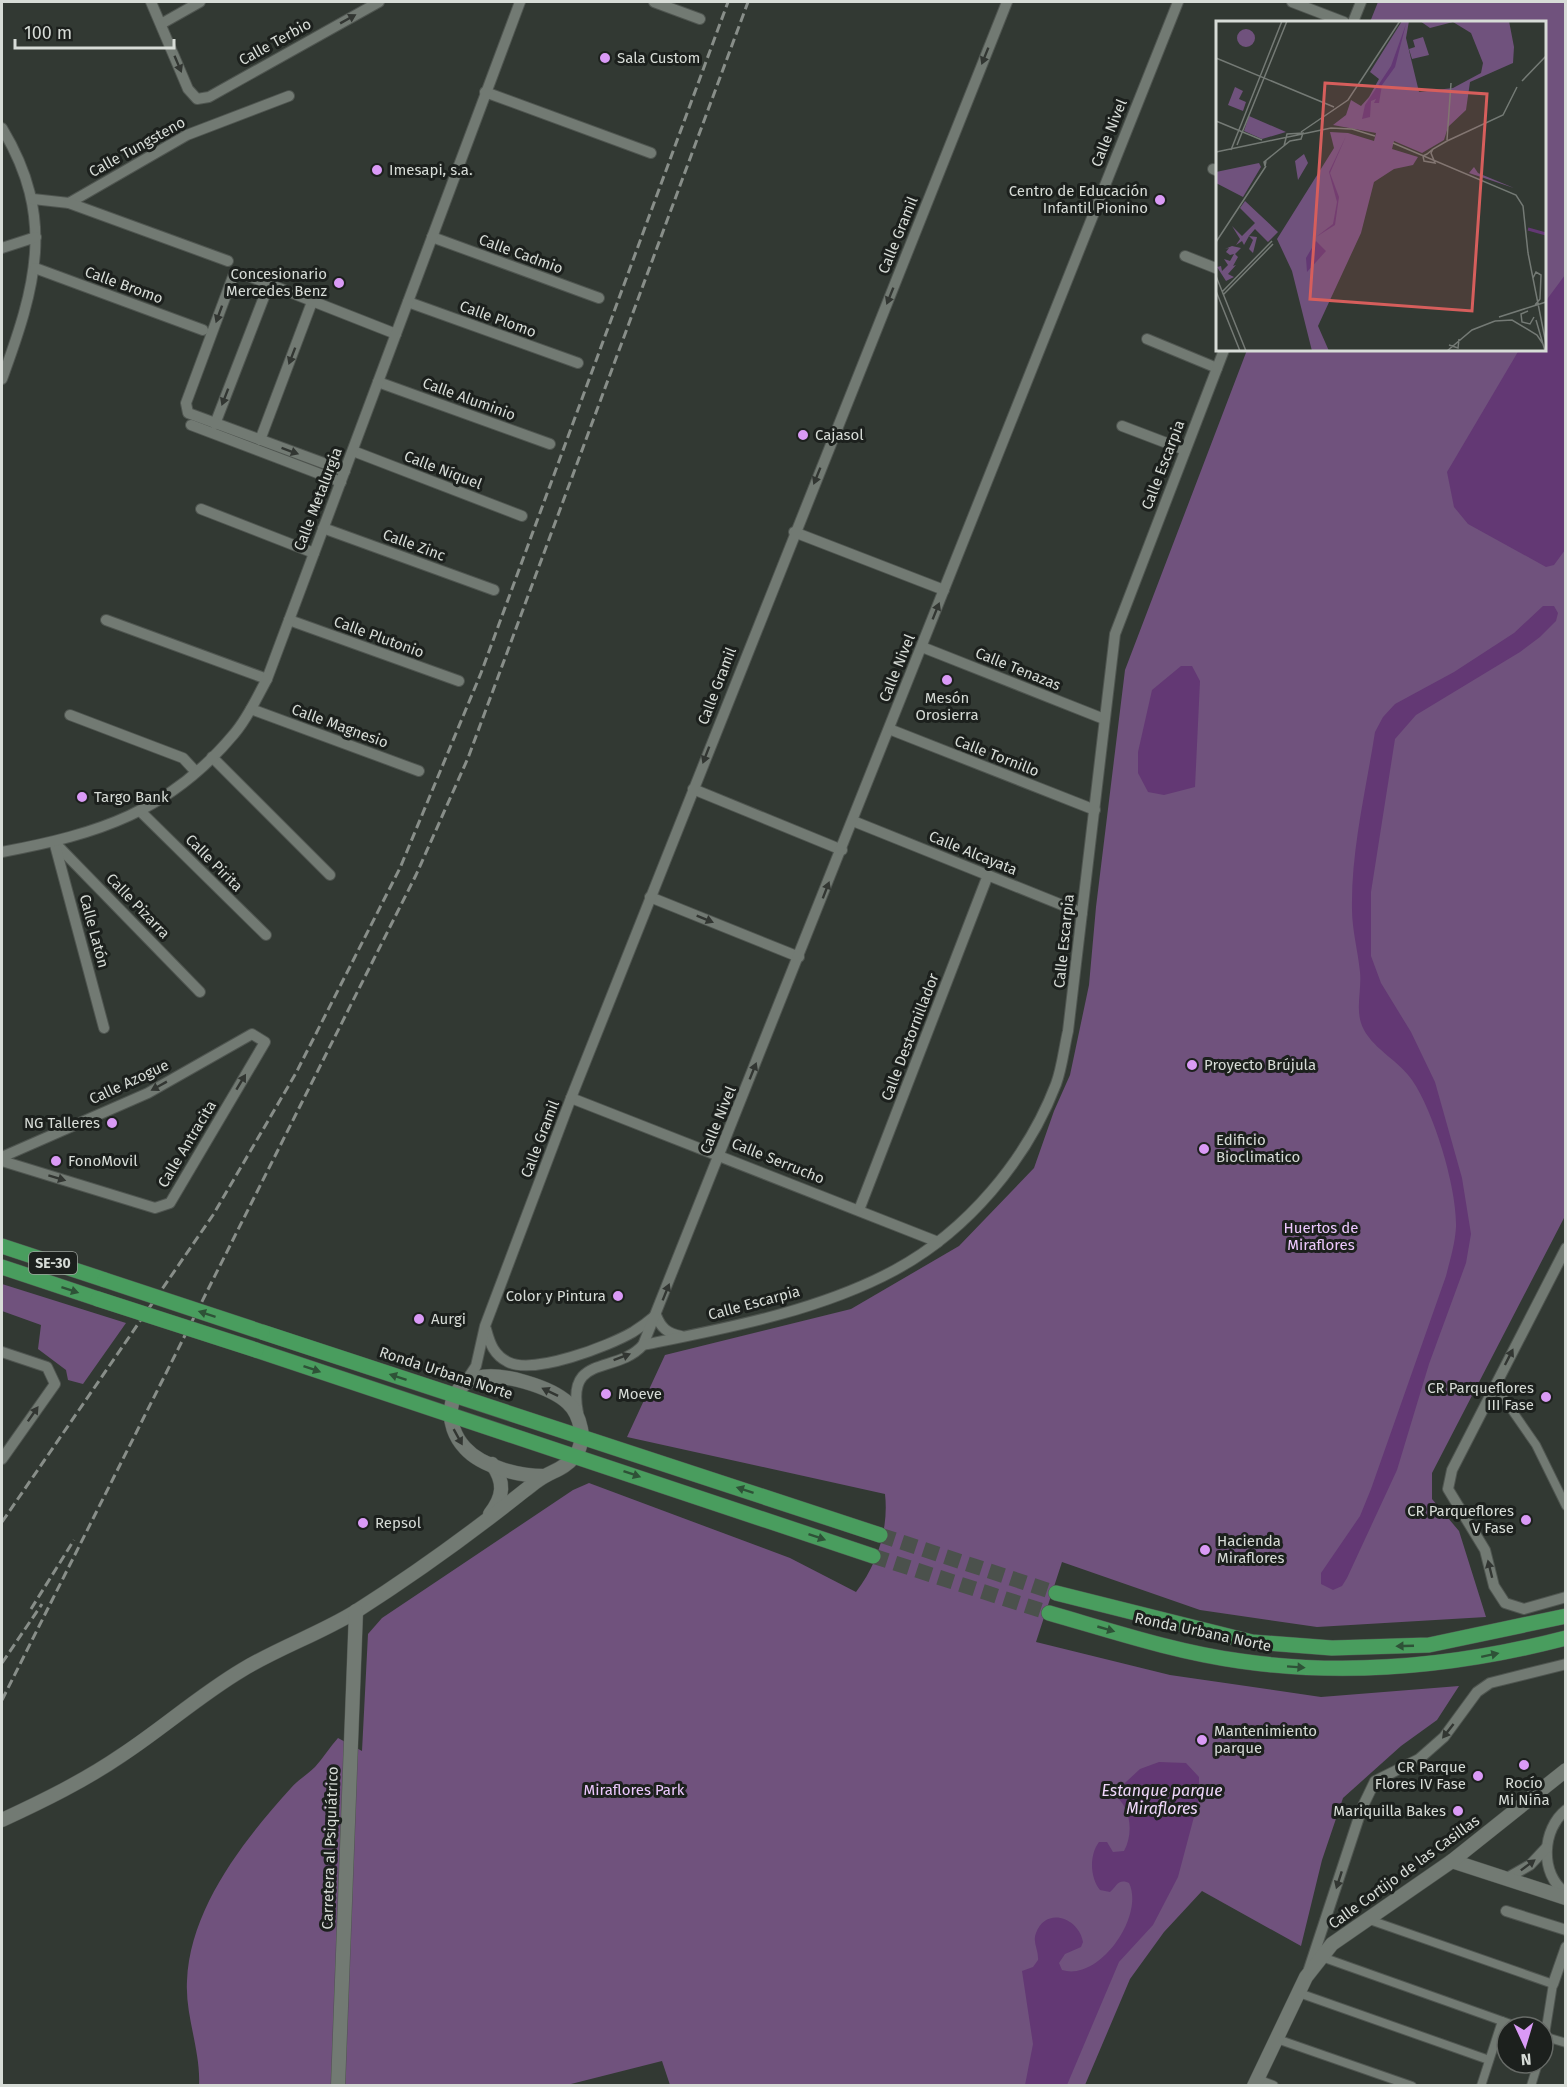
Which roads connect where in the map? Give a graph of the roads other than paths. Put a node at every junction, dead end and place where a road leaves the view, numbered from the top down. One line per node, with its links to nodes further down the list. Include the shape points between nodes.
1 (152, 2): 13 (street)
2 (200, 2): 13 (street)
3 (379, 2): 13 (street, Calle Terbio, one-way to 3, via 188,89 197,99 209,97)
4 (518, 2): 14 (street, Calle Metalurgia)
5 (654, 2): 10 (street)
6 (1007, 2): 50 (street, Calle Gramil, one-way to 50)
7 (1178, 2): 53 (street, Calle Nivel)
8 (1292, 2): 11 (street)
9 (1361, 2): 12 (street)
10 (699, 19)
11 (1341, 21)
12 (1353, 21)
13 (161, 24)
14 (485, 92): 17 (street); 21 (street, Calle Metalurgia)
15 (289, 96): 19 (street, Calle Tungsteno, via 187,135)
16 (2, 128): 18 (street)
17 (651, 153)
18 (33, 199): 19 (street); 20 (street)
19 (69, 203): 24 (street)
20 (36, 237): 22 (street); 25 (street)
21 (432, 237): 28 (street, Calle Cadmio); 30 (street, Calle Metalurgia)
22 (2, 248)
23 (1185, 256): 26 (street)
24 (228, 261)
25 (35, 268): 31 (street, Calle Bromo); 37 (street)
26 (1216, 268)
27 (269, 284): 29 (street); 39 (street, one-way to 39); 39 (street, one-way to 39, via 237,273 229,287 186,409)
28 (599, 298)
29 (312, 302): 32 (street); 42 (street, one-way to 42)
30 (408, 302): 32 (street, Calle Metalurgia); 35 (street, Calle Plomo)
31 (203, 330)
32 (396, 334): 38 (street, Calle Metalurgia)
33 (1147, 339): 36 (street)
34 (1224, 351): 36 (street, Calle Escarpia)
35 (578, 363)
36 (1217, 368): 44 (street, Calle Escarpia)
37 (2, 379)
38 (378, 382): 43 (street, Calle Aluminio); 45 (street, Calle Metalurgia)
39 (215, 424): 42 (street)
40 (191, 425): 46 (street)
41 (1122, 426): 44 (street)
42 (260, 441): 46 (street, one-way to 46)
43 (550, 444)
44 (1185, 450): 61 (street, Calle Escarpia, via 1115,634)
45 (352, 451): 46 (street, Calle Metalurgia); 48 (street, Calle Níquel)
46 (343, 477): 49 (street, Calle Metalurgia)
47 (201, 509): 51 (street)
48 (522, 516)
49 (323, 528): 51 (street, Calle Metalurgia); 52 (street, Calle Zinc)
50 (794, 532): 53 (street); 66 (street, Calle Gramil, one-way to 66)
51 (314, 553): 55 (street, Calle Metalurgia)
52 (494, 590)
53 (944, 590): 56 (street, Calle Nivel, one-way to 53)
54 (106, 620): 57 (street)
55 (289, 620): 57 (street, Calle Metalurgia); 58 (street, Calle Plutonio)
56 (922, 646): 61 (street, Calle Tenazas); 62 (street, Calle Nivel)
57 (267, 679): 59 (street, Calle Metalurgia)
58 (459, 681)
59 (251, 709): 63 (street, Calle Metalurgia); 64 (street, Calle Magnesio)
60 (70, 715): 65 (street, via 183,758)
61 (1104, 719): 67 (street, Calle Escarpia)
62 (889, 729): 67 (street, Calle Tornillo); 69 (street, Calle Nivel)
63 (212, 757): 65 (street, Calle Metalurgia); 73 (street)
64 (419, 771)
65 (196, 772): 68 (street, Calle Metalurgia)
66 (693, 789): 72 (street); 75 (street, Calle Gramil)
67 (1095, 810): 76 (street, Calle Escarpia)
68 (140, 811): 70 (street, Calle Metalurgia, via 105,828); 77 (street, Calle Pirita)
69 (853, 821): 72 (street, Calle Nivel); 74 (street, Calle Alcayata)
70 (54, 842): 71 (street, Calle Metalurgia); 79 (street, Calle Pizarra); 80 (street, Calle Latón)
71 (4, 850)
72 (842, 850): 78 (street, Calle Nivel, one-way to 72)
73 (330, 875)
74 (988, 875): 76 (street, Calle Alcayata); 85 (street, Calle Destornillador)
75 (650, 897): 78 (street, one-way to 78); 82 (street, Calle Gramil)
76 (1082, 913): 86 (street, Calle Escarpia, via 1068,1031 1056,1083 1030,1138 992,1190)
77 (266, 935)
78 (799, 957): 83 (street, Calle Nivel, one-way to 78)
79 (200, 992)
80 (104, 1028)
81 (265, 1042): 84 (street, Calle Azogue, one-way to 84, via 252,1034 148,1093); 84 (street, Calle Antracita, one-way to 81, via 155,1208 170,1203)
82 (571, 1098): 83 (street, Calle Serrucho); 91 (street, Calle Gramil)
83 (720, 1154): 85 (street, Calle Serrucho); 90 (street, Calle Nivel, one-way to 83)
84 (2, 1159)
85 (859, 1210): 86 (street, Calle Serrucho)
86 (938, 1242): 92 (street, Calle Escarpia, via 896,1270 846,1292)
87 (2, 1246): 96 (main road, Ronda Urbana Norte / SE-30, one-way to 87, bridge, via 262,1332)
88 (1566, 1248): 95 (street, one-way to 88)
89 (2, 1267): 97 (main road, SE-30, one-way to 97, bridge)
90 (656, 1315): 91 (street, via 634,1332 532,1366 508,1362 495,1353); 92 (street, via 660,1326 670,1334); 93 (street, Calle Nivel)
91 (485, 1326): 96 (street, Calle Gramil, via 476,1366)
92 (685, 1337): 93 (street, Calle Escarpia)
93 (643, 1345): 98 (street, Calle Escarpia, one-way to 93, via 576,1387 581,1378)
94 (2, 1352): 101 (street, one-way to 94, via 55,1384 47,1367)
95 (1495, 1386): 104 (street, via 1536,1445); 109 (street, one-way to 95, via 1524,1609 1505,1603 1494,1586 1485,1550 1448,1489 1452,1470)
96 (459, 1390): 97 (street); 98 (street, one-way to 96, via 567,1402 530,1383 477,1377); 99 (main road, Ronda Urbana Norte)
97 (450, 1415): 100 (main road); 102 (street, one-way to 102, via 465,1448)
98 (579, 1417): 99 (street)
99 (583, 1436): 100 (street); 106 (main road, Ronda Urbana Norte, one-way to 99)
100 (577, 1456): 103 (street); 107 (main road, one-way to 107)
101 (2, 1459)
102 (492, 1464): 103 (street, via 519,1474); 105 (street, via 500,1476 502,1493)
103 (544, 1476): 105 (street)
104 (1566, 1506)
105 (481, 1525): 110 (street)
106 (880, 1535)
107 (873, 1556)
108 (1056, 1593): 112 (main road, Ronda Urbana Norte, one-way to 108, via 1429,1645 1332,1648 1252,1642)
109 (1566, 1597)
110 (356, 1611): 117 (street, via 240,1670 74,1785); 136 (street, Carretera al Psiquiátrico)
111 (1049, 1613): 113 (main road, Ronda Urbana Norte, one-way to 113, via 1237,1661 1331,1670 1436,1664)
112 (1566, 1616)
113 (1566, 1638)
114 (1566, 1664): 127 (street, one-way to 127, via 1490,1683 1477,1692 1444,1737 1419,1759 1375,1781 1362,1808)
115 (1566, 1770): 119 (street, Calle Cortijo de las Casillas)
116 (1566, 1810): 118 (street, via 1548,1833)
117 (2, 1820)
118 (1546, 1848): 120 (street, one-way to 118, via 1530,1865); 121 (street, via 1550,1871)
119 (1452, 1861): 120 (street); 124 (street, Calle Cortijo de las Casillas)
120 (1508, 1878): 122 (street)
121 (1566, 1893)
122 (1566, 1898)
123 (1506, 1911): 125 (street)
124 (1367, 1919): 127 (street, Calle Cortijo de las Casillas); 128 (street)
125 (1566, 1930)
126 (1566, 1947): 128 (street)
127 (1318, 1955): 129 (street, Calle Cortijo de las Casillas); 131 (street)
128 (1553, 1984): 130 (street)
129 (1299, 1993): 132 (street, Calle Cortijo de las Casillas); 134 (street)
130 (1548, 2015)
131 (1495, 2018)
132 (1277, 2039): 135 (street, Calle Cortijo de las Casillas); 138 (street)
133 (1495, 2042): 134 (street)
134 (1489, 2060): 139 (street)
135 (1256, 2083): 137 (street)
136 (338, 2085)
137 (1273, 2085)
138 (1412, 2085)
139 (1481, 2085)

